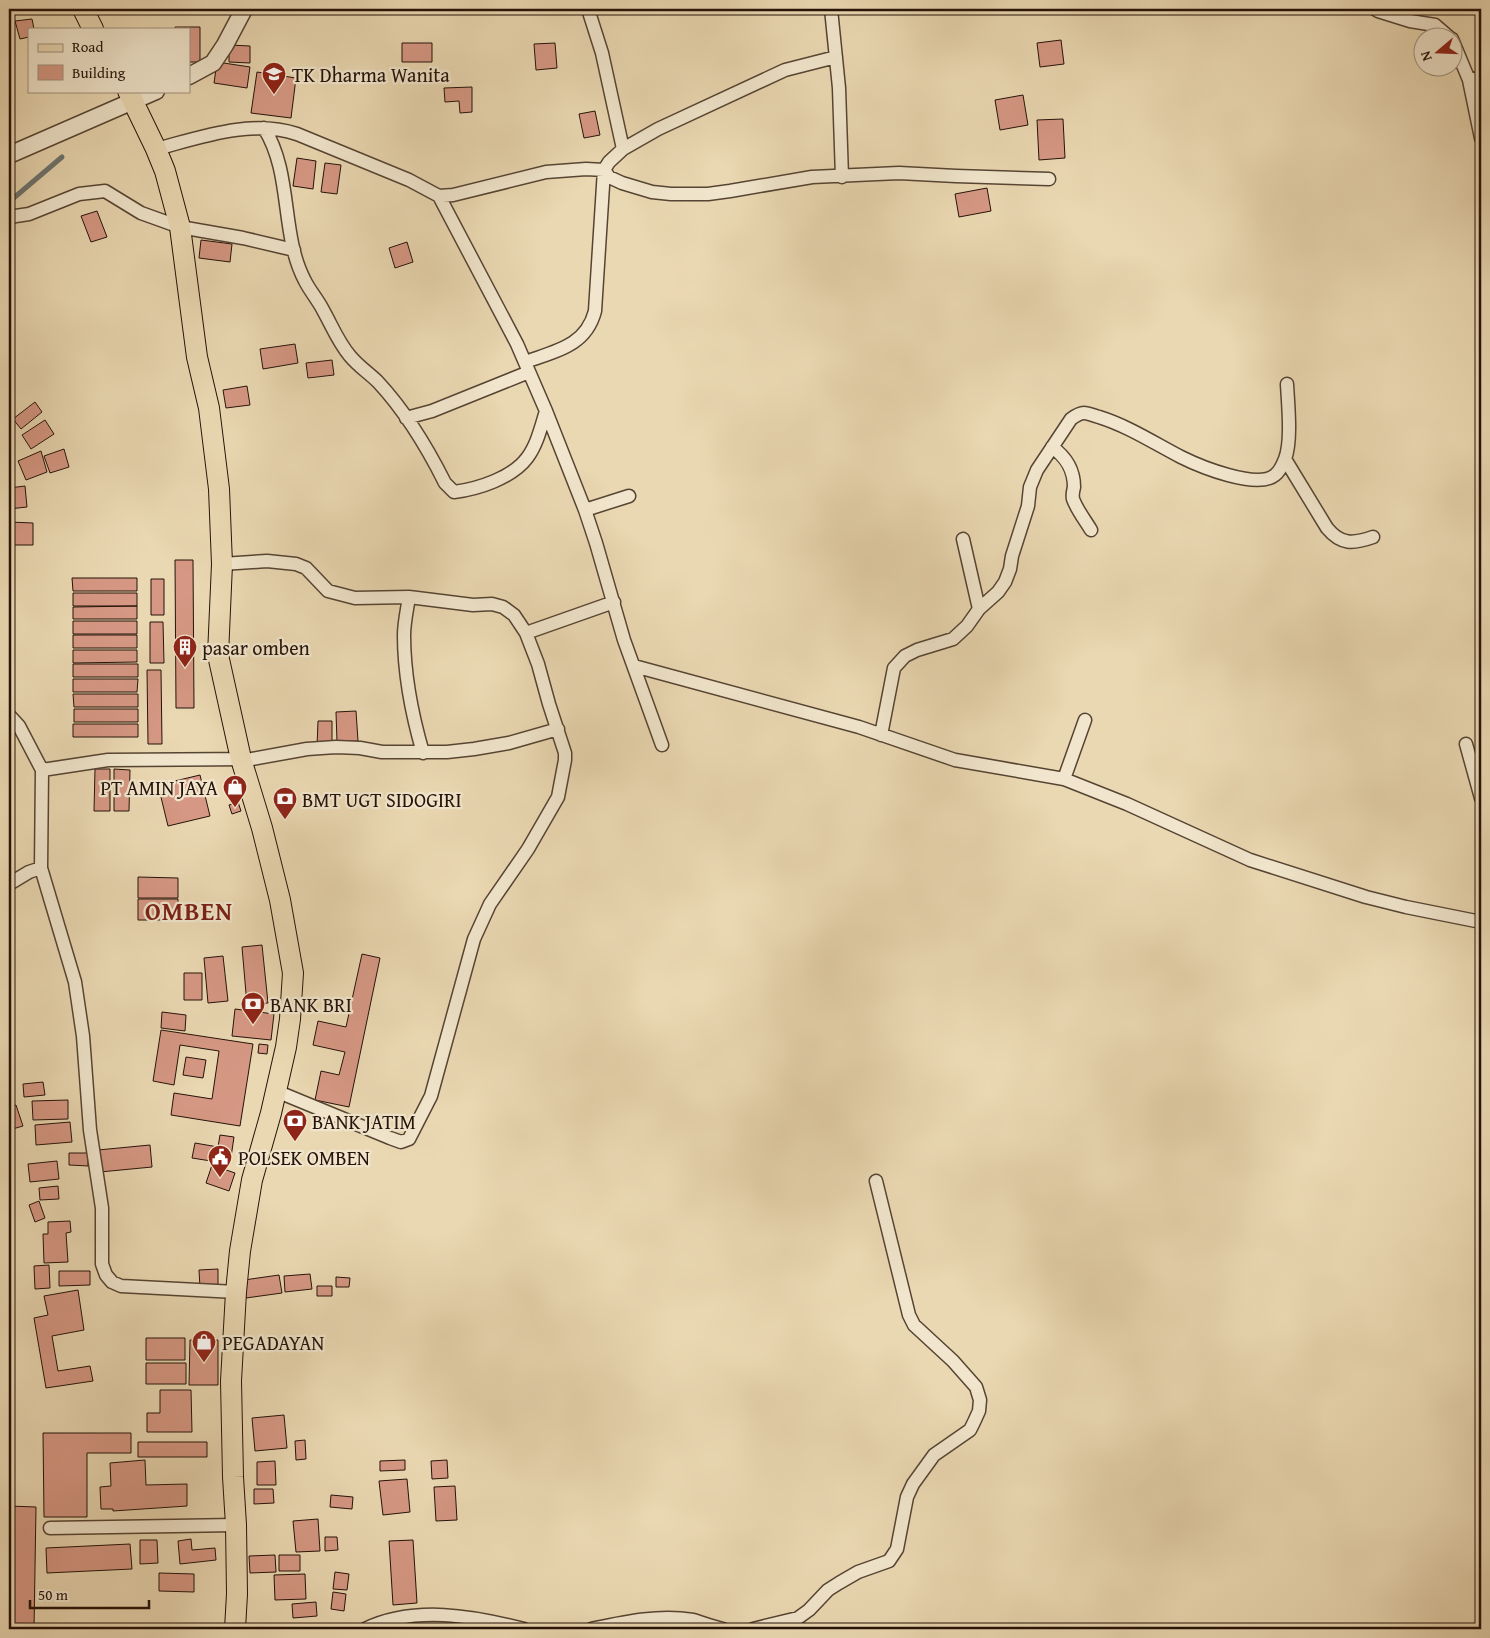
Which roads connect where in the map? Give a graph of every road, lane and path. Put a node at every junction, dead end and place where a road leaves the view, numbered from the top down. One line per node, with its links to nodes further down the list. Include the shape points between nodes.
1 (83, 9): 6 (main road)
2 (244, 9): 10 (street, via 213,63)
3 (588, 9): 17 (street, via 602,53)
4 (831, 9): 8 (street)
5 (1375, 9): 7 (street)
6 (92, 28)
7 (1439, 28)
8 (836, 57): 17 (street, via 785,70 658,129); 20 (street)
9 (1462, 57): 11 (street)
10 (190, 75)
11 (1475, 79): 15 (street)
12 (151, 92): 13 (street)
13 (131, 96): 16 (main road); 18 (street)
14 (264, 128): 16 (street, via 231,130); 22 (street, via 297,134 409,180); 25 (street, via 278,161)
15 (1481, 138)
16 (156, 149): 24 (main road)
17 (623, 149): 19 (street)
18 (9, 155)
19 (604, 170): 20 (street, via 622,183 671,194 708,194 812,177); 22 (street, via 546,172); 26 (street, via 592,323 571,343)
20 (842, 177): 21 (street, via 899,173)
21 (1050, 179)
22 (439, 196): 26 (street)
23 (9, 217): 24 (street, via 29,214 79,194 105,191 141,214)
24 (180, 226): 25 (street); 37 (main road, via 197,357 209,408 219,489)
25 (294, 250): 29 (street, via 304,279 341,344 377,381)
26 (527, 367): 28 (street); 29 (street, via 432,411)
27 (1287, 384): 31 (street, via 1288,443)
28 (546, 411): 29 (street, via 532,448 518,467 489,483 454,492 445,483 426,445); 33 (street)
29 (406, 418)
30 (1052, 446): 31 (street, via 1071,419 1085,413 1110,421 1182,458 1230,476 1266,480 1275,476); 34 (street, via 1069,464 1074,486 1072,496); 40 (street, via 1030,488 1028,506 1005,582)
31 (1285, 458): 35 (street, via 1333,535 1352,542)
32 (629, 496): 33 (street)
33 (585, 510): 39 (street)
34 (1091, 530)
35 (1373, 537)
36 (963, 539): 40 (street)
37 (222, 564): 38 (street, via 267,561 296,564 306,568 328,591 337,595); 50 (main road, via 218,656)
38 (409, 597): 41 (street, via 503,607 514,615); 49 (street, via 404,634 405,660)
39 (614, 602): 41 (street); 42 (street)
40 (979, 609): 46 (street, via 952,639 905,656 894,668)
41 (526, 633): 45 (street)
42 (634, 666): 46 (street); 48 (street)
43 (9, 715): 51 (street, via 19,726)
44 (1085, 720): 52 (street)
45 (558, 729): 49 (street, via 509,743); 57 (street, via 566,760 558,797 528,849 490,904 474,940 431,1096 409,1139 401,1142)
46 (881, 735): 52 (street, via 955,760)
47 (1466, 744): 53 (street)
48 (662, 745)
49 (423, 753): 50 (street, via 336,747)
50 (241, 759): 51 (street, via 108,760); 57 (main road, via 280,900 292,973 290,1020)
51 (42, 770): 54 (street)
52 (1064, 779): 56 (street, via 1250,860 1406,908)
53 (1481, 798)
54 (41, 868): 55 (street); 59 (street, via 78,1000 92,1144 102,1208 102,1264 106,1275 121,1286)
55 (9, 884)
56 (1481, 922)
57 (276, 1091): 59 (main road, via 252,1180)
58 (876, 1181): 67 (street, via 914,1325 953,1360 976,1387 979,1411 970,1430 934,1454 913,1484 907,1497 896,1549 889,1561 838,1583 798,1618)
59 (236, 1292): 60 (main road, via 231,1381)
60 (236, 1525): 61 (street); 62 (main road)
61 (50, 1528)
62 (235, 1629)
63 (365, 1629): 64 (street, via 396,1618 428,1615 482,1620)
64 (524, 1629)
65 (591, 1629): 66 (street, via 652,1619 692,1620)
66 (723, 1629)
67 (753, 1629)

